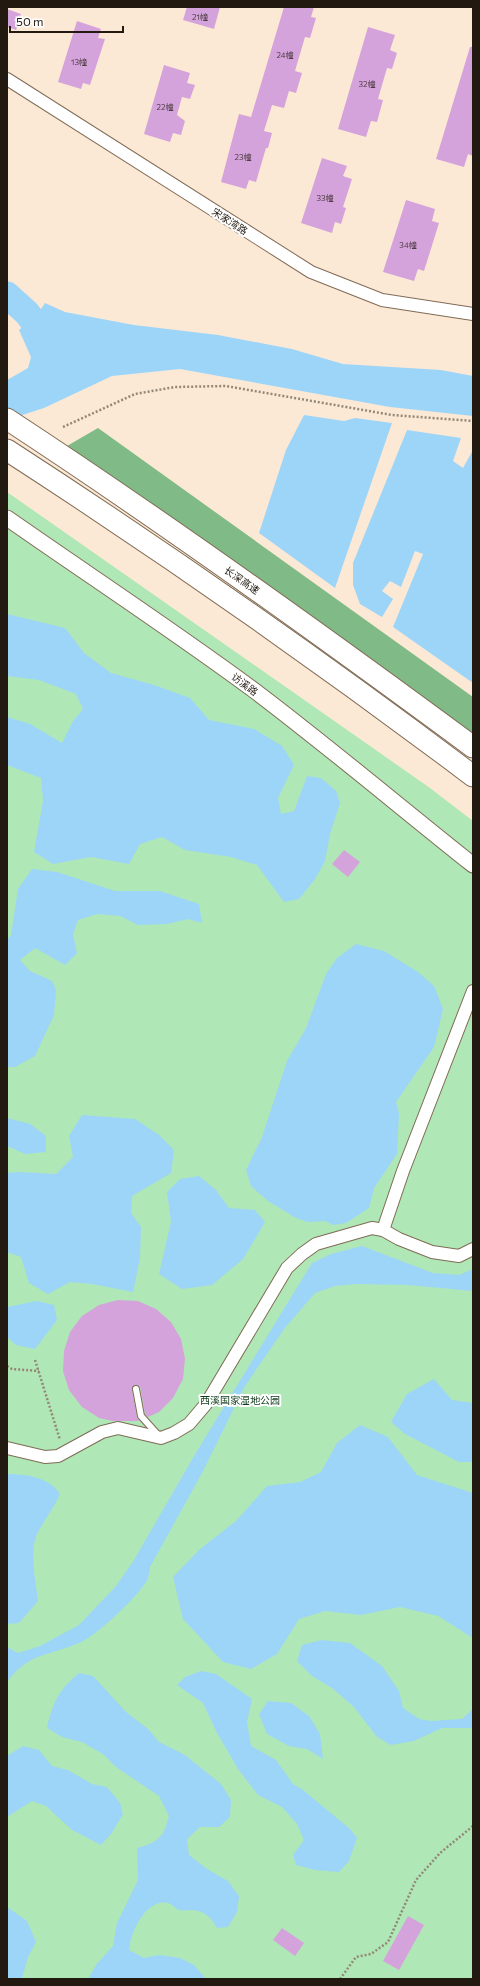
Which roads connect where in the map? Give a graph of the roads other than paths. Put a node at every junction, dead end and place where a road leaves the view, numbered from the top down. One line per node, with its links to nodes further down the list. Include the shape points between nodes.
1 (7, 79): 2 (street, 宋家湾路, via 311,272 382,300)
2 (473, 314)
3 (7, 419): 6 (highway, 长深高速, via 120,493)
4 (7, 450): 7 (highway, via 99,510 371,699)
5 (7, 518): 8 (street, 访溪路, via 173,631 256,692)
6 (473, 747)
7 (473, 776)
8 (473, 865)
9 (473, 991): 10 (street)
10 (382, 1230): 11 (street, via 432,1252 458,1256); 13 (street, via 372,1228 316,1244 297,1258 287,1268 206,1404 189,1424 174,1434)
11 (473, 1249)
12 (136, 1389): 13 (lane, via 141,1416)
13 (161, 1438): 14 (street, via 118,1428 102,1432 58,1456 45,1457)
14 (7, 1448)

